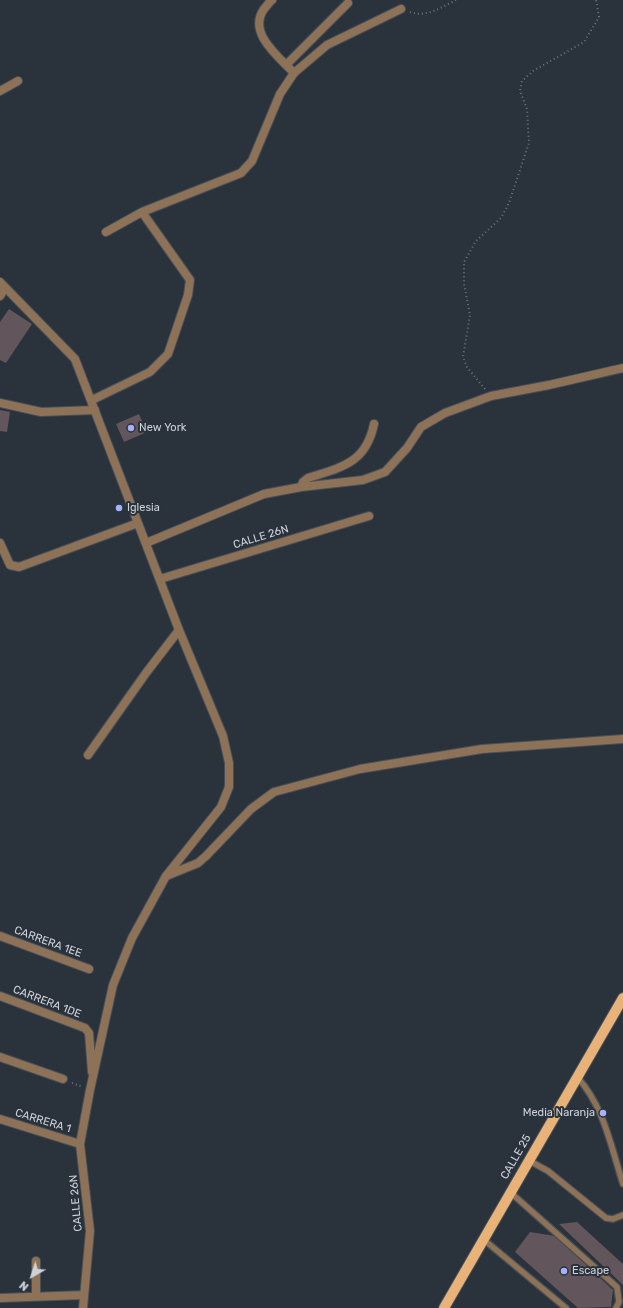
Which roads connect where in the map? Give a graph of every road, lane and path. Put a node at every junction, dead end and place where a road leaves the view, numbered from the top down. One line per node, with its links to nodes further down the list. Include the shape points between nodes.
1 (272, 0): 6 (street, via 260,15 259,30 271,49)
2 (456, 0): 5 (path, via 434,12 414,14)
3 (596, 0): 15 (path, via 599,17 584,42 533,71 522,81 520,91 526,109 528,143 510,203 501,218 476,241 464,262 464,284 470,315 463,357 467,367)
4 (348, 3): 6 (street)
5 (400, 9): 7 (street, via 327,45)
6 (286, 65): 7 (street)
7 (294, 73): 10 (street, via 280,94 252,161 241,173)
8 (18, 81): 9 (street)
9 (0, 91)
10 (142, 212): 11 (street); 16 (street, via 190,280 188,295 168,354 150,372)
11 (106, 232)
12 (3, 285): 13 (street); 16 (street, CALLE 26N, via 75,359)
13 (0, 296)
14 (623, 368): 15 (street)
15 (491, 396): 20 (street, via 445,413 421,427 407,448 385,472 363,480)
16 (92, 400): 18 (street, CALLE 26N)
17 (0, 403): 18 (street, via 40,412)
18 (95, 410): 22 (street, CALLE 26N)
19 (374, 424): 20 (street, via 371,438 364,451 352,462 308,478)
20 (301, 487): 24 (street, via 264,494)
21 (369, 516): 25 (street, CALLE 26N)
22 (138, 523): 23 (street, via 19,567 10,565); 24 (street, CALLE 26N)
23 (0, 543)
24 (146, 543): 25 (street, CALLE 26N)
25 (160, 580): 26 (street, CALLE 26N)
26 (179, 630): 28 (street); 29 (street, CALLE 26N, via 223,736 229,764 229,786 221,807)
27 (623, 739): 29 (street, via 482,749 360,769 274,792 251,808 198,863)
28 (88, 755)
29 (166, 876): 37 (street, CALLE 26N, via 122,958 113,985)
30 (0, 936): 31 (street, CARRERA 1EE)
31 (89, 969)
32 (0, 996): 37 (street, CARRERA 1DE, via 85,1028 89,1034)
33 (623, 998): 35 (main road, CALLE 25)
34 (0, 1057): 36 (street)
35 (576, 1077): 41 (main road, CALLE 25); 42 (lane, via 598,1106)
36 (63, 1079): 38 (path)
37 (93, 1081): 38 (street, CALLE 26N)
38 (90, 1090): 40 (street, CALLE 26N)
39 (0, 1119): 40 (street, CARRERA 1)
40 (80, 1144): 47 (street, CALLE 26N, via 90,1231)
41 (528, 1160): 43 (main road, CALLE 25); 44 (lane, via 548,1171 606,1218 612,1219)
42 (623, 1184)
43 (510, 1192): 45 (main road, CALLE 25); 53 (lane, via 617,1287 619,1302)
44 (623, 1215)
45 (483, 1239): 51 (main road, CALLE 25); 52 (lane)
46 (36, 1261): 48 (street)
47 (84, 1295): 48 (street); 50 (street, CALLE 26N)
48 (36, 1296): 49 (street)
49 (0, 1298)
50 (83, 1308)
51 (444, 1308)
52 (566, 1308)
53 (616, 1308)

